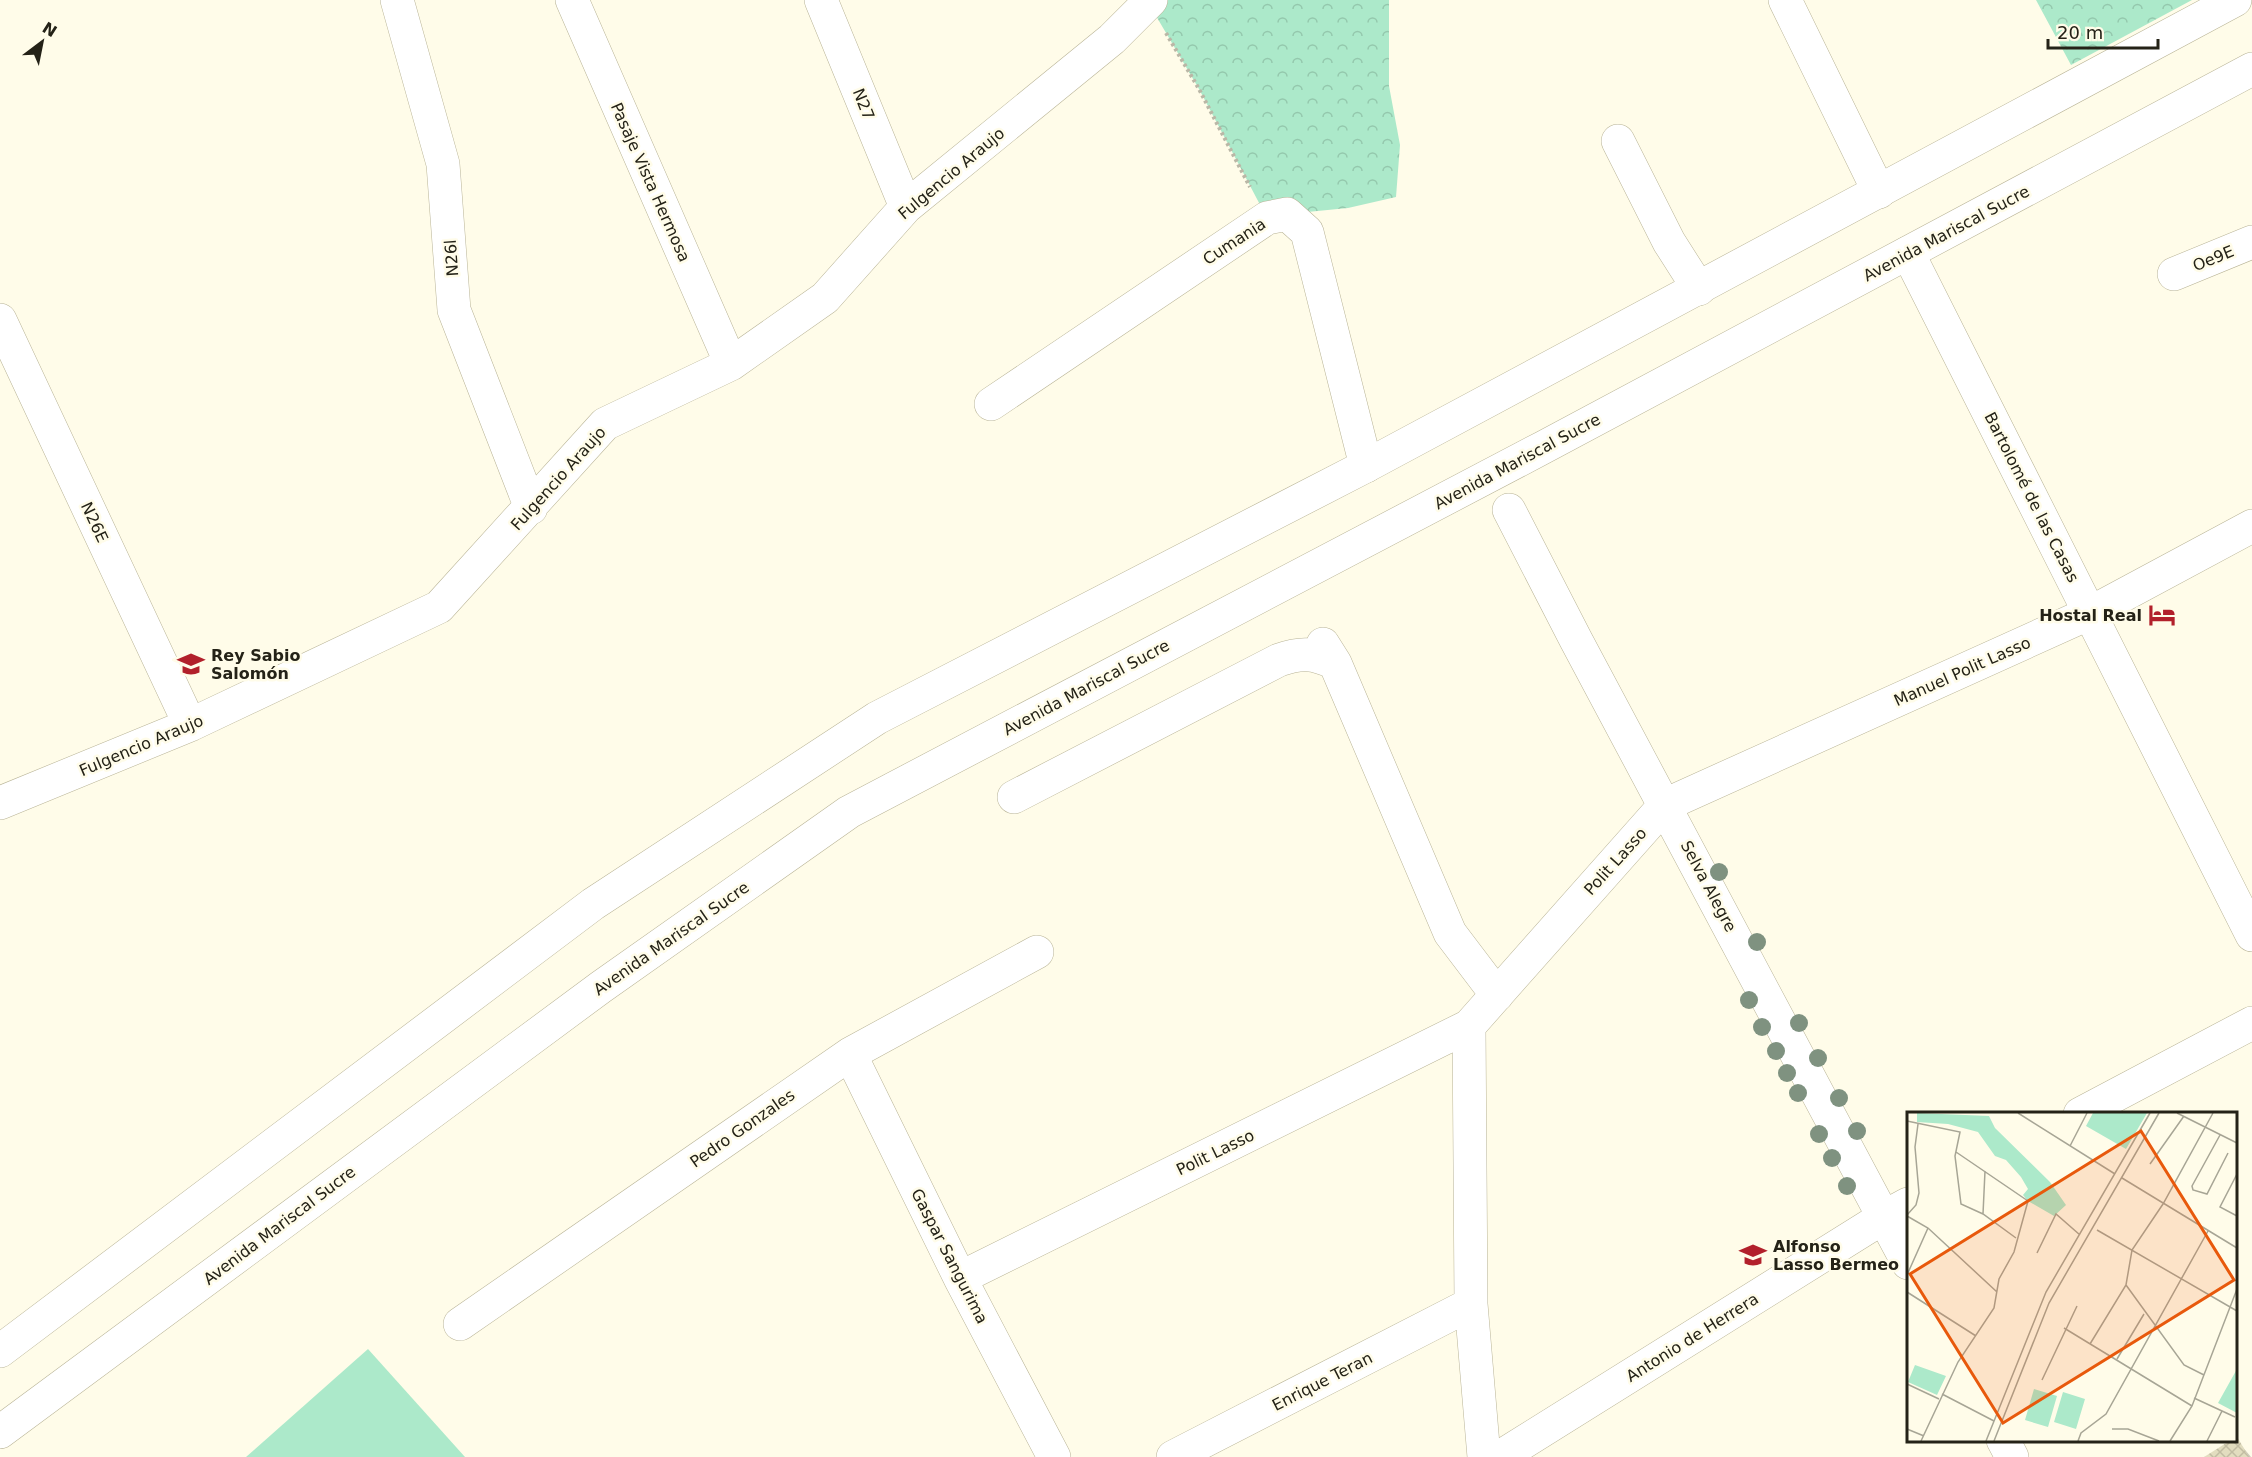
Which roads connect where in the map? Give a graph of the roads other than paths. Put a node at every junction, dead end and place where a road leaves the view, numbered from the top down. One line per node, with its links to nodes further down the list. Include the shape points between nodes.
1 (397, 0): 19 (street, N26l, via 443,164 454,310)
2 (572, 0): 16 (street, Pasaje Vista Hermosa)
3 (821, 0): 10 (street, N27)
4 (1785, 0): 9 (street)
5 (2235, 0): 9 (street)
6 (1150, 2): 10 (street, Fulgencio Araujo, via 1112,39)
7 (2252, 69): 12 (street, Avenida Mariscal Sucre)
8 (1618, 141): 14 (street, via 1669,242)
9 (1880, 192): 14 (street)
10 (906, 207): 16 (street, Fulgencio Araujo, via 825,298)
11 (2252, 242): 13 (street, Oe9E)
12 (1908, 253): 22 (street, Bartolomé de las Casas); 40 (street, Avenida Mariscal Sucre, via 849,812 601,987)
13 (2174, 274)
14 (1699, 289): 18 (street)
15 (0, 320): 23 (street, N26E)
16 (731, 363): 19 (street, Fulgencio Araujo, via 605,424)
17 (991, 404): 18 (street, Cumania, via 1267,218 1287,214 1307,232)
18 (1366, 466): 39 (street, via 877,718 592,904)
19 (531, 508): 23 (street, Fulgencio Araujo, via 439,607)
20 (1509, 510): 26 (street, Selva Alegre)
21 (2252, 526): 22 (street, Manuel Polit Lasso)
22 (2090, 613): 26 (street, Manuel Polit Lasso); 27 (street, Bartolomé de las Casas)
23 (190, 725): 25 (street, Fulgencio Araujo)
24 (1014, 797): 29 (street, via 1279,660 1297,654 1329,654 1450,933)
25 (0, 803)
26 (1665, 805): 29 (street, Polit Lasso); 34 (street, Selva Alegre)
27 (2252, 935)
28 (1037, 952): 32 (street, Pedro Gonzales)
29 (1497, 995): 31 (street, Polit Lasso)
30 (2252, 1023): 33 (street)
31 (1469, 1026): 36 (street, Polit Lasso); 37 (street)
32 (850, 1053): 36 (street, Gaspar Sangurima); 38 (street, Pedro Gonzales)
33 (2082, 1112)
34 (1896, 1210): 35 (street, Selva Alegre); 45 (street, Antonio de Herrera)
35 (1907, 1259)
36 (960, 1278): 42 (street, Gaspar Sangurima)
37 (1471, 1304): 43 (street, Enrique Teran); 44 (street)
38 (460, 1324)
39 (0, 1351)
40 (0, 1432)
41 (2004, 1442): 46 (street)
42 (1054, 1457)
43 (1173, 1457)
44 (1484, 1457)
45 (1500, 1457)
46 (2012, 1457)

